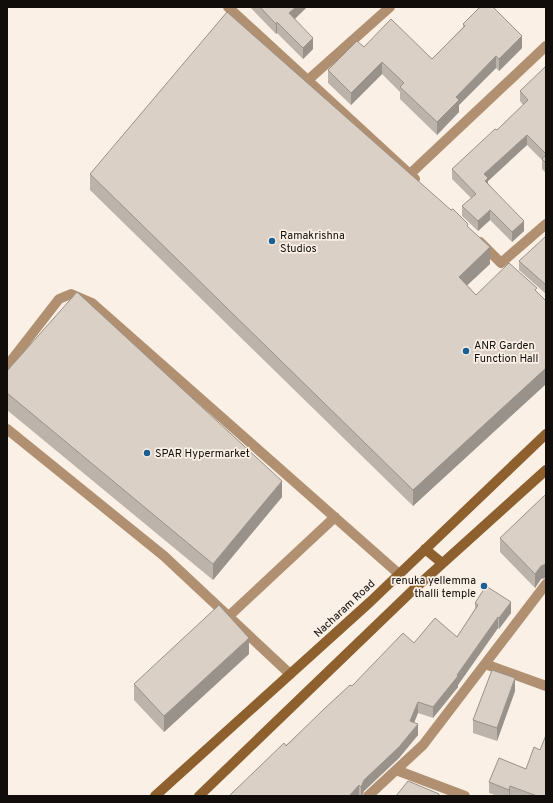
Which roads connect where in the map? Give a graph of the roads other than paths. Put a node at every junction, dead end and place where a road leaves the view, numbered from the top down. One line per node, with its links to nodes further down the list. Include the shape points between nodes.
1 (228, 7): 4 (street)
2 (390, 7): 4 (street)
3 (546, 46): 5 (street)
4 (308, 80): 5 (street)
5 (410, 174): 6 (street)
6 (422, 186)
7 (546, 224): 8 (street, via 504,265)
8 (473, 235)
9 (7, 366): 13 (street, via 59,299 71,294 92,302)
10 (7, 429): 18 (street, via 164,556)
11 (546, 434): 14 (main road, Nacharam Road)
12 (546, 470): 15 (main road)
13 (335, 517): 16 (street); 18 (street)
14 (425, 549): 15 (main road); 16 (main road, Nacharam Road)
15 (442, 563): 24 (main road)
16 (399, 574): 20 (main road, Nacharam Road)
17 (546, 584): 19 (street)
18 (229, 616): 20 (street)
19 (485, 664): 21 (street); 22 (street, via 423,745)
20 (290, 674): 23 (main road, Nacharam Road)
21 (546, 686)
22 (396, 770): 25 (street); 26 (street)
23 (155, 796)
24 (199, 796)
25 (368, 796)
26 (465, 796)

